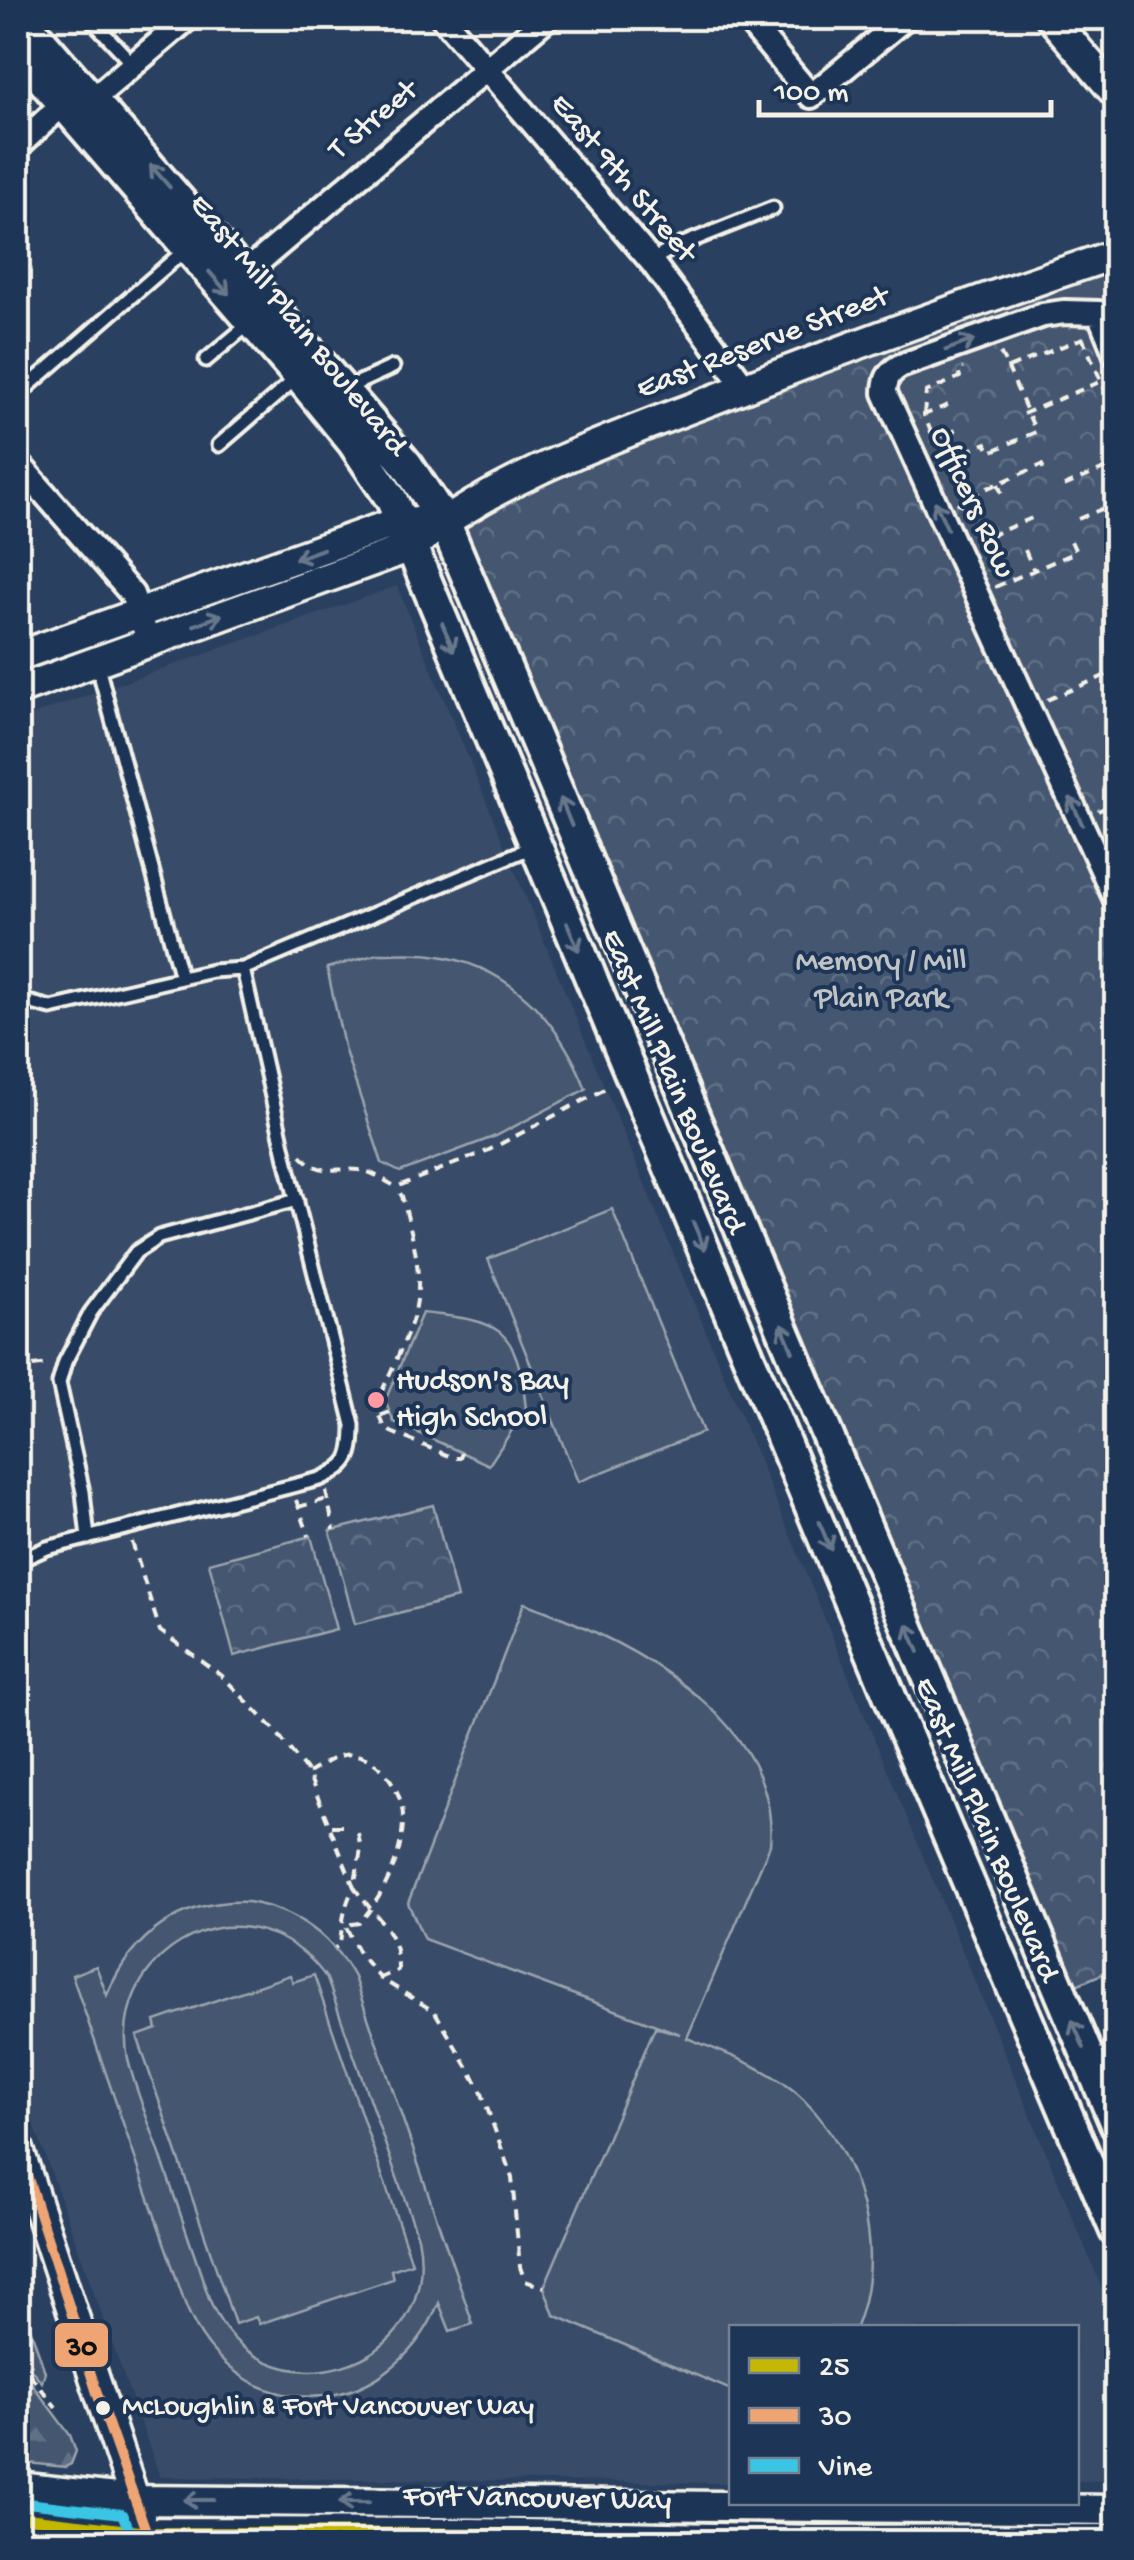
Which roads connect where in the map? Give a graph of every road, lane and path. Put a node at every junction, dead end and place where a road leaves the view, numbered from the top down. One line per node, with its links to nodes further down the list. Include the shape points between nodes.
1 (21, 18): 13 (main road, East Mill Plain Boulevard)
2 (90, 18): 10 (lane)
3 (188, 18): 10 (street)
4 (444, 18): 11 (street, East 9th Street)
5 (546, 18): 11 (street, T Street)
6 (746, 18): 7 (street, via 811,96)
7 (904, 18)
8 (1051, 18): 12 (street)
9 (18, 50): 13 (main road, East Mill Plain Boulevard)
10 (134, 64): 13 (street)
11 (486, 69): 18 (street, East 9th Street); 19 (street, T Street)
12 (1116, 94)
13 (79, 101): 14 (street); 16 (main road, East Mill Plain Boulevard); 19 (main road, East Mill Plain Boulevard, one-way to 13)
14 (18, 146)
15 (772, 208): 18 (lane)
16 (188, 247): 21 (main road, East Mill Plain Boulevard, one-way to 21); 33 (lane)
17 (1116, 254): 31 (street, East Reserve Street)
18 (651, 261): 31 (street, East 9th Street)
19 (244, 274): 32 (main road, East Mill Plain Boulevard)
20 (1071, 312): 22 (path); 23 (street, Officers Row, via 1099,314); 56 (street, Officers Row, one-way to 20, via 884,383 900,366 1043,315)
21 (252, 322): 25 (lane); 29 (main road, East Mill Plain Boulevard)
22 (1082, 338): 28 (path); 30 (path)
23 (1116, 354)
24 (987, 358): 28 (path, via 1002,352)
25 (206, 360)
26 (972, 364): 37 (path, via 958,370 962,378 926,392)
27 (393, 367): 32 (lane)
28 (1006, 369): 35 (path)
29 (299, 376): 40 (lane); 53 (main road, East Mill Plain Boulevard, via 363,456)
30 (1102, 381): 35 (path); 36 (path)
31 (744, 387): 51 (street, East Reserve Street, via 526,473)
32 (344, 390): 51 (main road, East Mill Plain Boulevard)
33 (18, 394)
34 (948, 405): 37 (path)
35 (1025, 413): 39 (path, via 1036,432 990,452 986,441 956,456)
36 (1116, 415)
37 (924, 416): 39 (path)
38 (956, 430): 39 (path)
39 (934, 439)
40 (219, 445)
41 (18, 463): 46 (street)
42 (1116, 464): 45 (path)
43 (1045, 473): 44 (path, via 1042,465)
44 (998, 484): 47 (path); 52 (path, via 971,495)
45 (1064, 486)
46 (26, 487): 61 (street, via 132,594)
47 (1004, 499)
48 (1116, 503): 50 (path)
49 (1032, 518): 54 (path)
50 (1078, 519)
51 (444, 521): 53 (street, East Reserve Street); 100 (main road, East Mill Plain Boulevard, one-way to 51)
52 (985, 529): 54 (path); 56 (path)
53 (406, 534): 61 (street, East Reserve Street, one-way to 61); 62 (street, East Reserve Street, one-way to 53); 68 (main road, East Mill Plain Boulevard, one-way to 68)
54 (988, 536): 59 (path)
55 (1071, 540): 58 (path, via 1076,552)
56 (954, 542): 60 (street, Officers Row)
57 (1024, 550): 58 (path)
58 (1034, 571): 59 (path)
59 (1009, 582): 60 (path)
60 (977, 595): 67 (street, Officers Row)
61 (139, 614): 62 (street); 63 (street, East Reserve Street)
62 (149, 642): 64 (street, East Reserve Street)
63 (18, 656)
64 (97, 662): 66 (street, East Reserve Street); 71 (lane)
65 (1116, 670): 67 (path)
66 (18, 690)
67 (1029, 708): 69 (street, Officers Row, one-way to 67)
68 (536, 846): 70 (lane); 102 (main road, East Mill Plain Boulevard, one-way to 102)
69 (1116, 900)
70 (244, 970): 71 (lane); 74 (lane)
71 (180, 978): 72 (lane, via 51,1008)
72 (18, 993)
73 (607, 1088): 75 (path, via 487,1151)
74 (286, 1158): 75 (path, via 302,1154 308,1164 374,1174); 76 (lane)
75 (396, 1187): 80 (path, via 416,1256 416,1308 377,1402)
76 (296, 1200): 77 (lane, via 159,1237 136,1252); 82 (lane, via 353,1424 353,1450 342,1470)
77 (64, 1362): 78 (path, via 32,1366); 89 (lane, via 60,1384)
78 (18, 1376)
79 (390, 1412): 80 (path)
80 (380, 1416): 81 (path, via 392,1432 454,1458)
81 (462, 1453)
82 (325, 1476): 83 (lane); 84 (path)
83 (292, 1486): 85 (path); 86 (lane)
84 (327, 1499): 85 (path); 87 (path)
85 (298, 1507): 88 (path)
86 (128, 1528): 89 (lane); 91 (path, via 160,1631 221,1675)
87 (334, 1530)
88 (310, 1536)
89 (88, 1538): 90 (lane)
90 (18, 1561)
91 (308, 1773): 92 (path); 96 (path, via 341,1755 360,1754 389,1778 403,1814 398,1848)
92 (332, 1826): 93 (path); 95 (path)
93 (342, 1826)
94 (358, 1833): 95 (path)
95 (354, 1886): 96 (path); 97 (path)
96 (370, 1911): 97 (path, via 359,1923); 99 (path, via 386,1922 398,1952 398,1970)
97 (344, 1925): 98 (path); 99 (path)
98 (334, 1948)
99 (380, 1978): 103 (path, via 435,2012 480,2088 512,2178 520,2267 525,2281)
100 (1116, 2124)
101 (18, 2147): 107 (street)
102 (1116, 2231)
103 (544, 2288)
104 (18, 2360): 105 (path)
105 (56, 2407)
106 (18, 2487): 107 (street, Fort Vancouver Way)
107 (133, 2500): 108 (street, Fort Vancouver Way, one-way to 107); 110 (street)
108 (1116, 2510)
109 (18, 2517): 110 (street, Fort Vancouver Way)
110 (148, 2538): 111 (street, Fort Vancouver Way, via 471,2533)
111 (1116, 2539)

